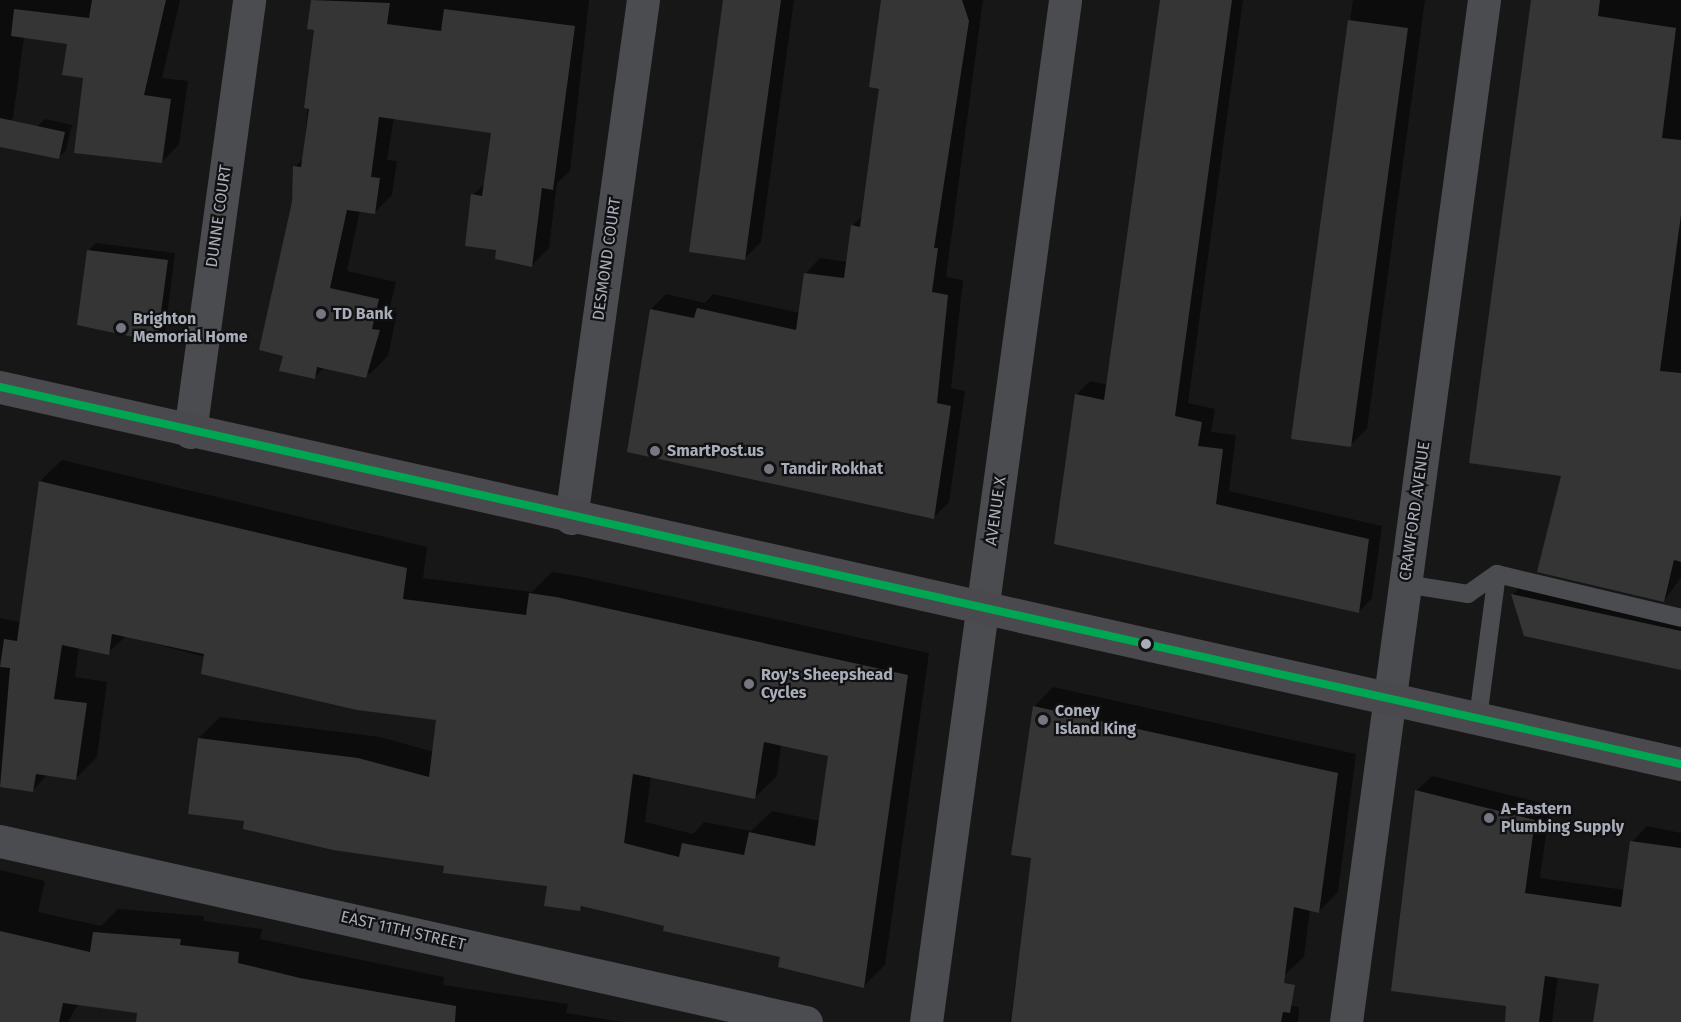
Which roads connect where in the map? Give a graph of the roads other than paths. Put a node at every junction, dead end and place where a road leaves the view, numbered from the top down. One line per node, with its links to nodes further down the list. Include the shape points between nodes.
1 (249, 0): 6 (street, DUNNE COURT)
2 (643, 0): 7 (street, DESMOND COURT)
3 (1065, 0): 10 (street, AVENUE X)
4 (1485, 0): 9 (street, CRAWFORD AVENUE)
5 (0, 387): 6 (main road)
6 (190, 432): 7 (main road)
7 (571, 518): 10 (main road)
8 (1497, 574): 9 (lane, via 1468,594); 11 (lane); 13 (lane)
9 (1405, 584): 12 (street, CRAWFORD AVENUE)
10 (982, 608): 12 (main road); 17 (street, AVENUE X)
11 (1681, 618)
12 (1390, 698): 13 (main road); 18 (street, CRAWFORD AVENUE)
13 (1478, 718): 14 (main road)
14 (1681, 764)
15 (0, 841): 16 (street, EAST 11TH STREET)
16 (806, 1022)
17 (926, 1022)
18 (1346, 1022)

